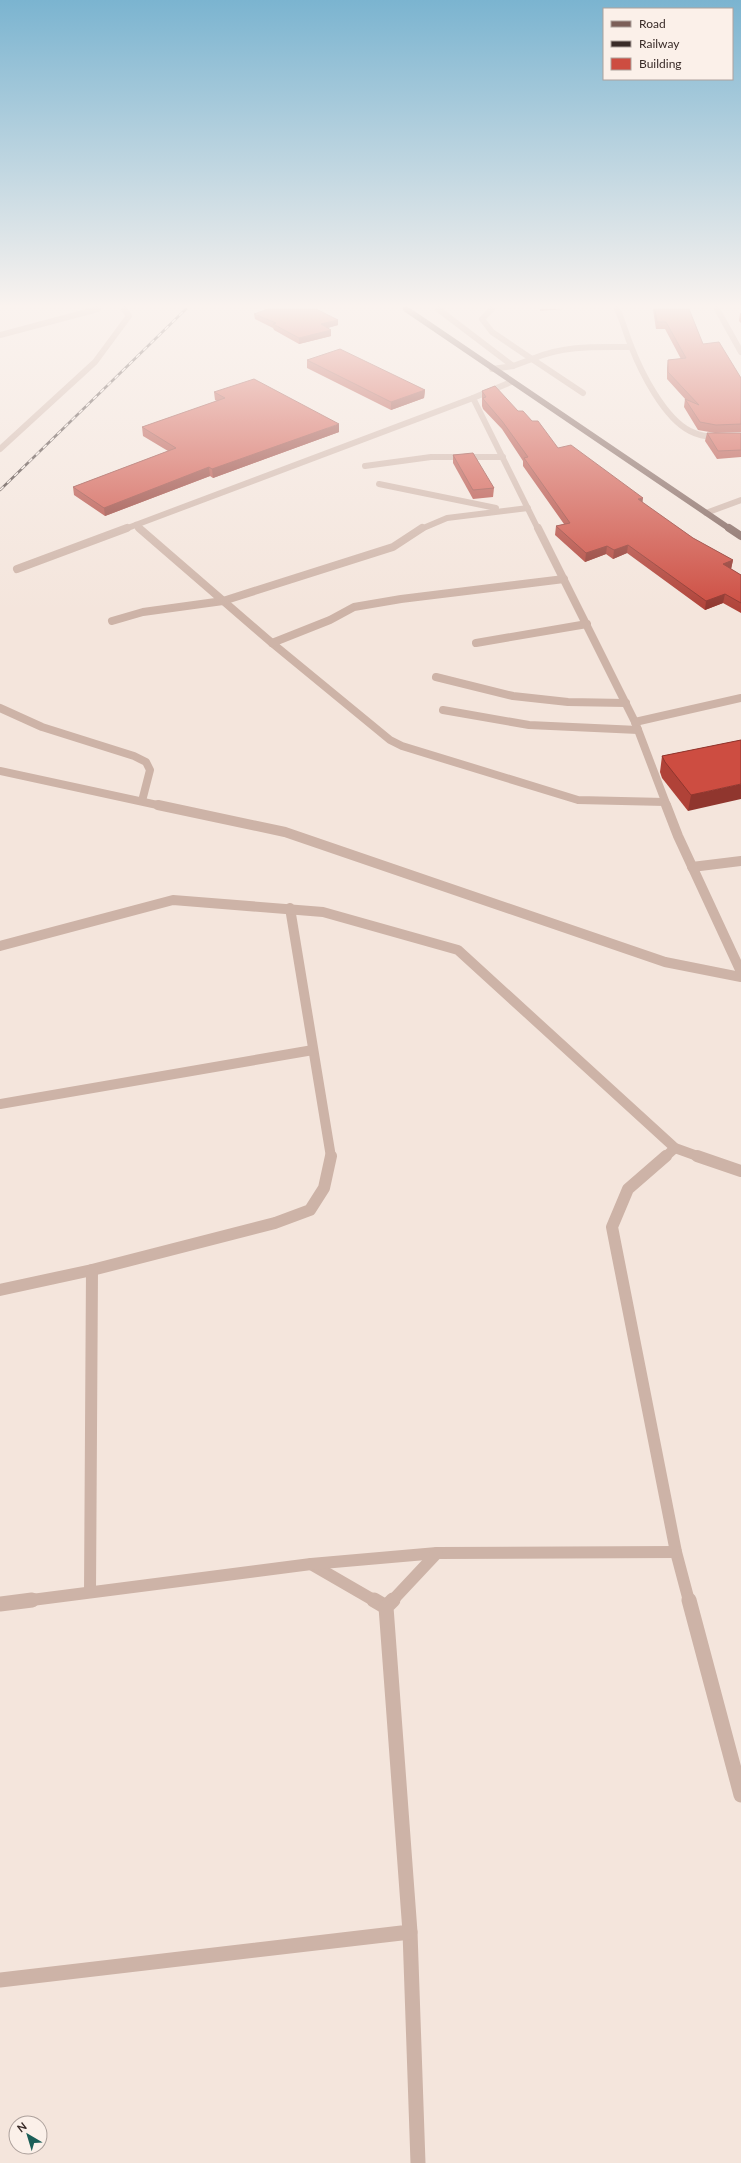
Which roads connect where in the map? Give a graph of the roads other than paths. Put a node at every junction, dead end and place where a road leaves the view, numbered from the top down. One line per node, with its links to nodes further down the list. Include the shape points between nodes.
1 (43, 410): 7 (street)
2 (441, 410): 15 (street)
3 (479, 410): 8 (street)
4 (553, 410): 14 (main road)
5 (668, 410): 6 (street, via 678,424 690,431 719,438)
6 (741, 436)
7 (0, 449)
8 (503, 457): 9 (street, via 432,457); 12 (street)
9 (365, 466)
10 (379, 484): 13 (street)
11 (741, 500): 14 (street)
12 (528, 508): 13 (street); 18 (street)
13 (504, 510): 19 (street, via 447,518 425,526 393,547)
14 (706, 512): 16 (main road)
15 (136, 525): 17 (street); 19 (street)
16 (741, 536)
17 (17, 569)
18 (564, 579): 21 (street); 22 (street, via 354,607 330,620)
19 (224, 601): 20 (street, via 143,612); 22 (street)
20 (112, 621)
21 (586, 624): 23 (street); 26 (street)
22 (272, 643): 33 (street, via 380,733 402,746 578,800)
23 (476, 643)
24 (436, 677): 26 (street, via 513,696 568,702)
25 (741, 698): 29 (street)
26 (626, 703): 29 (street)
27 (0, 708): 32 (street, via 42,727 146,762 150,770)
28 (443, 710): 30 (street, via 529,726)
29 (635, 722): 30 (street)
30 (638, 730): 33 (street)
31 (0, 771): 32 (street)
32 (142, 801): 39 (street, via 285,832 665,962)
33 (665, 802): 35 (street)
34 (741, 862): 35 (street)
35 (692, 867): 38 (street)
36 (290, 908): 37 (street, via 173,900); 40 (street); 42 (street, via 323,912 458,950)
37 (0, 946)
38 (741, 972)
39 (741, 977)
40 (313, 1050): 41 (street); 44 (street, via 331,1157 324,1188 310,1210 275,1223)
41 (0, 1104)
42 (675, 1148): 43 (street); 46 (street, via 628,1189 612,1227)
43 (741, 1171)
44 (92, 1270): 45 (street); 49 (street)
45 (0, 1290)
46 (676, 1552): 47 (street); 52 (street)
47 (437, 1553): 48 (street); 51 (street)
48 (311, 1564): 49 (street); 51 (street)
49 (90, 1592): 50 (street)
50 (0, 1604)
51 (386, 1607): 53 (street)
52 (741, 1795)
53 (410, 1932): 54 (street); 55 (street)
54 (0, 1980)
55 (418, 2163)

